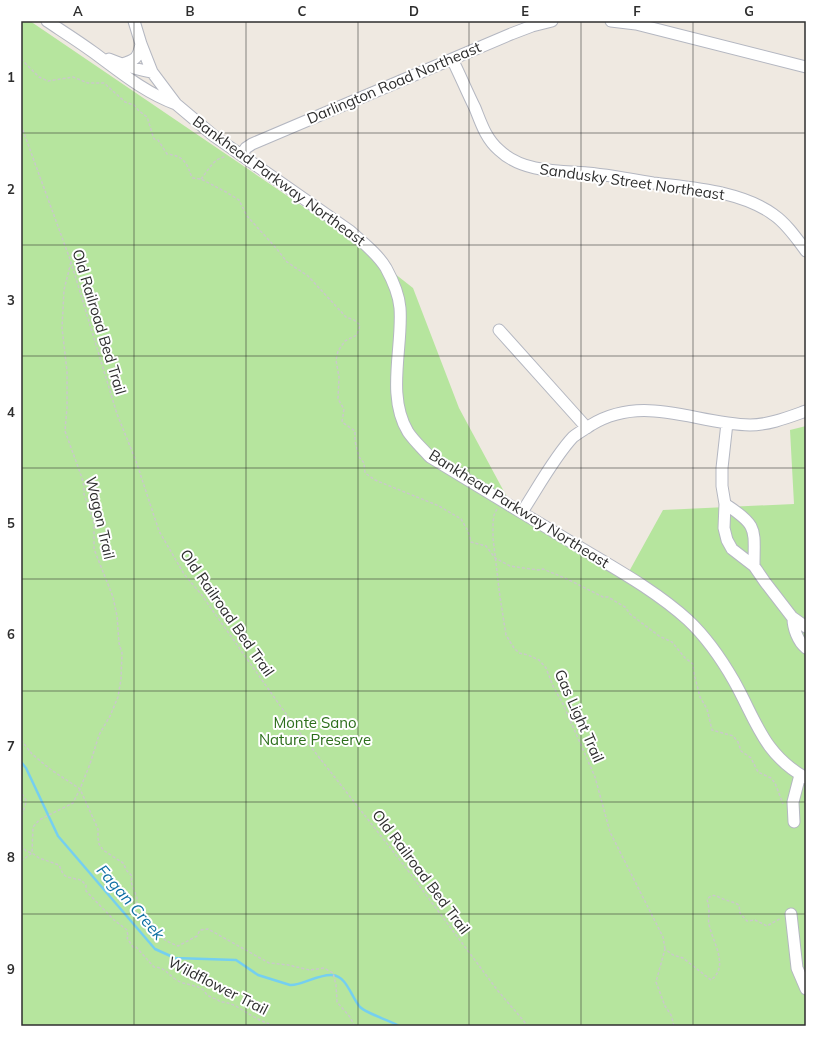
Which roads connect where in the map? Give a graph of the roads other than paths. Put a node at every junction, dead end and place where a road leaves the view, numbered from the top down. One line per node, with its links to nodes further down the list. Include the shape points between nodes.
1 (47, 21): 6 (street)
2 (134, 21): 5 (street, Bankhead Parkway Northeast)
3 (552, 21): 7 (street, Darlington Road Northeast, via 532,26)
4 (611, 21): 9 (street, via 636,24)
5 (141, 44): 8 (street, via 138,55); 10 (street, Bankhead Parkway Northeast)
6 (92, 51): 8 (street); 11 (street)
7 (452, 59): 13 (street, Darlington Road Northeast, via 252,144); 14 (street, Sandusky Street Northeast, via 488,138 499,150 522,164 537,169 608,175 738,197 775,215)
8 (122, 64): 10 (street)
9 (806, 67)
10 (152, 72): 11 (street, via 148,78); 12 (street, Bankhead Parkway Northeast)
11 (134, 82): 12 (street, via 162,99)
12 (176, 104): 13 (street, Bankhead Parkway Northeast)
13 (239, 153): 20 (street, Bankhead Parkway Northeast, via 350,231 370,248 385,266 400,307 396,387 402,419 408,432 430,457)
14 (806, 251)
15 (499, 330): 18 (street)
16 (806, 411): 17 (street, via 752,425)
17 (727, 423): 18 (street, via 672,413 635,410 606,418); 19 (street, via 722,468)
18 (586, 428): 20 (street, via 574,437 559,455)
19 (725, 504): 21 (street, via 724,528 727,540 732,550); 21 (street, via 752,525 755,537)
20 (522, 512): 25 (street, Bankhead Parkway Northeast, via 665,600 690,621 734,680 767,745 779,759)
21 (754, 566): 22 (street)
22 (793, 618): 23 (street); 24 (street, via 799,640)
23 (806, 627)
24 (806, 648)
25 (803, 776): 26 (street, via 793,802)
26 (794, 822)
27 (791, 914): 28 (street, via 797,968)
28 (806, 989)

